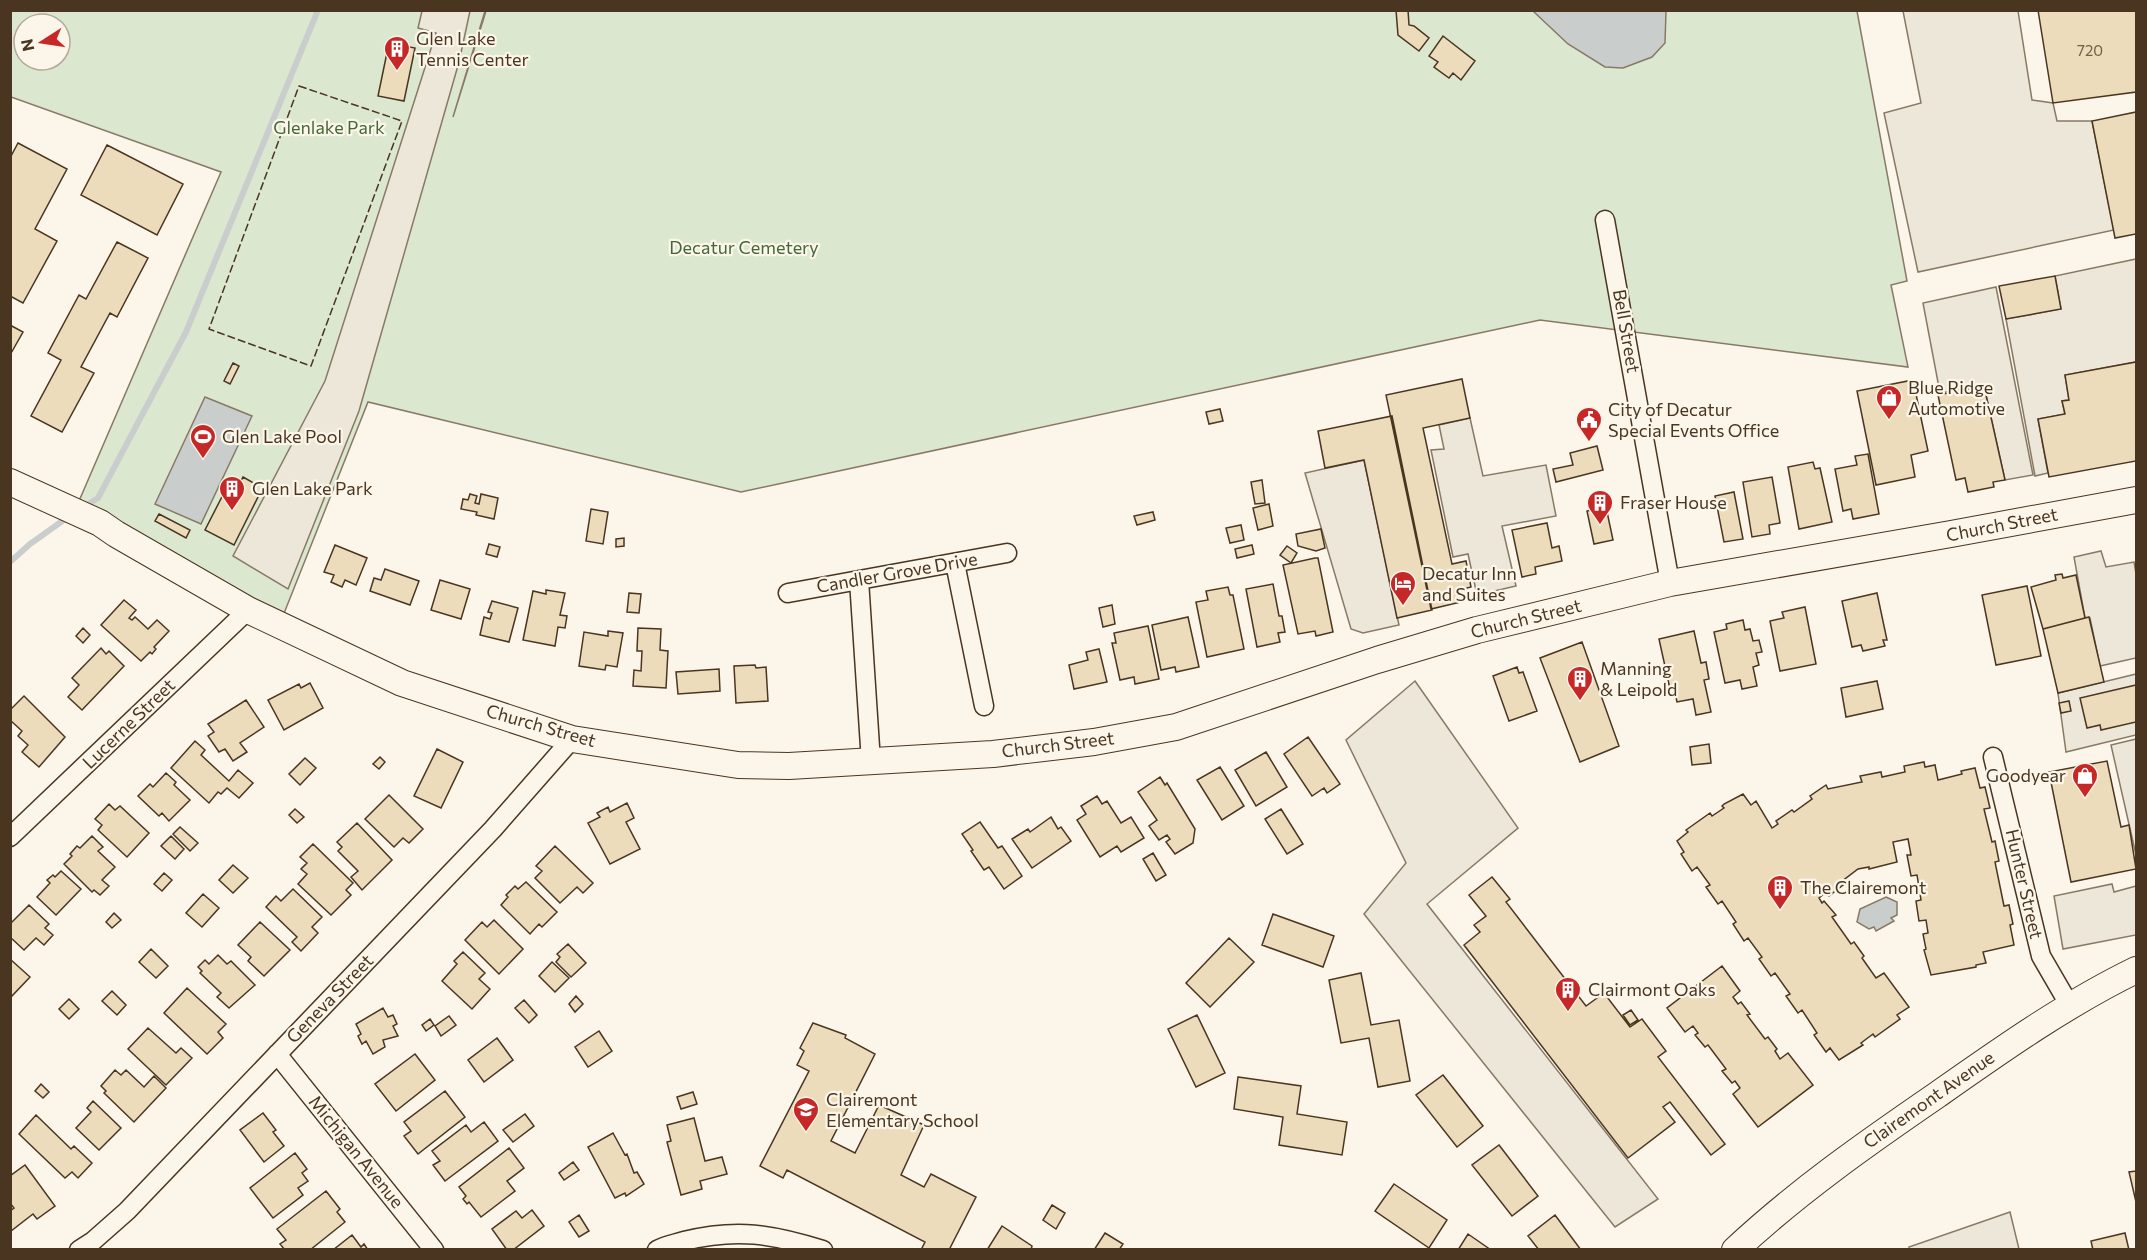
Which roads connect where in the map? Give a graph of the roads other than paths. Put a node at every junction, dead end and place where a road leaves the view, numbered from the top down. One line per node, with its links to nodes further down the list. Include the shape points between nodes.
1 (1605, 220): 7 (street, Bell Street)
2 (10, 482): 9 (main road, Church Street, via 100,522)
3 (2136, 500): 7 (main road, Church Street)
4 (1007, 553): 5 (street, Candler Grove Drive)
5 (955, 563): 6 (street, Candler Grove Drive); 10 (street)
6 (859, 580): 8 (street, Candler Grove Drive); 13 (street)
7 (1671, 583): 13 (main road, Church Street, via 1477,630 1176,727 1094,742 992,747)
8 (788, 593)
9 (248, 610): 11 (main road, Church Street, via 402,683); 14 (street, Lucerne Street)
10 (984, 706)
11 (573, 739): 13 (main road, Church Street, via 738,765); 17 (street, Geneva Street, via 493,829)
12 (1993, 757): 16 (street, Hunter Street, via 2041,956)
13 (872, 762)
14 (10, 837)
15 (2136, 970): 16 (main road, Clairemont Avenue)
16 (2070, 1006): 22 (main road, Clairemont Avenue, via 1878,1136)
17 (277, 1054): 18 (street, Geneva Street, via 127,1211); 19 (street, Michigan Avenue)
18 (79, 1250)
19 (434, 1250)
20 (657, 1250): 21 (street, via 706,1236 750,1233 787,1238)
21 (823, 1250)
22 (1735, 1250)

